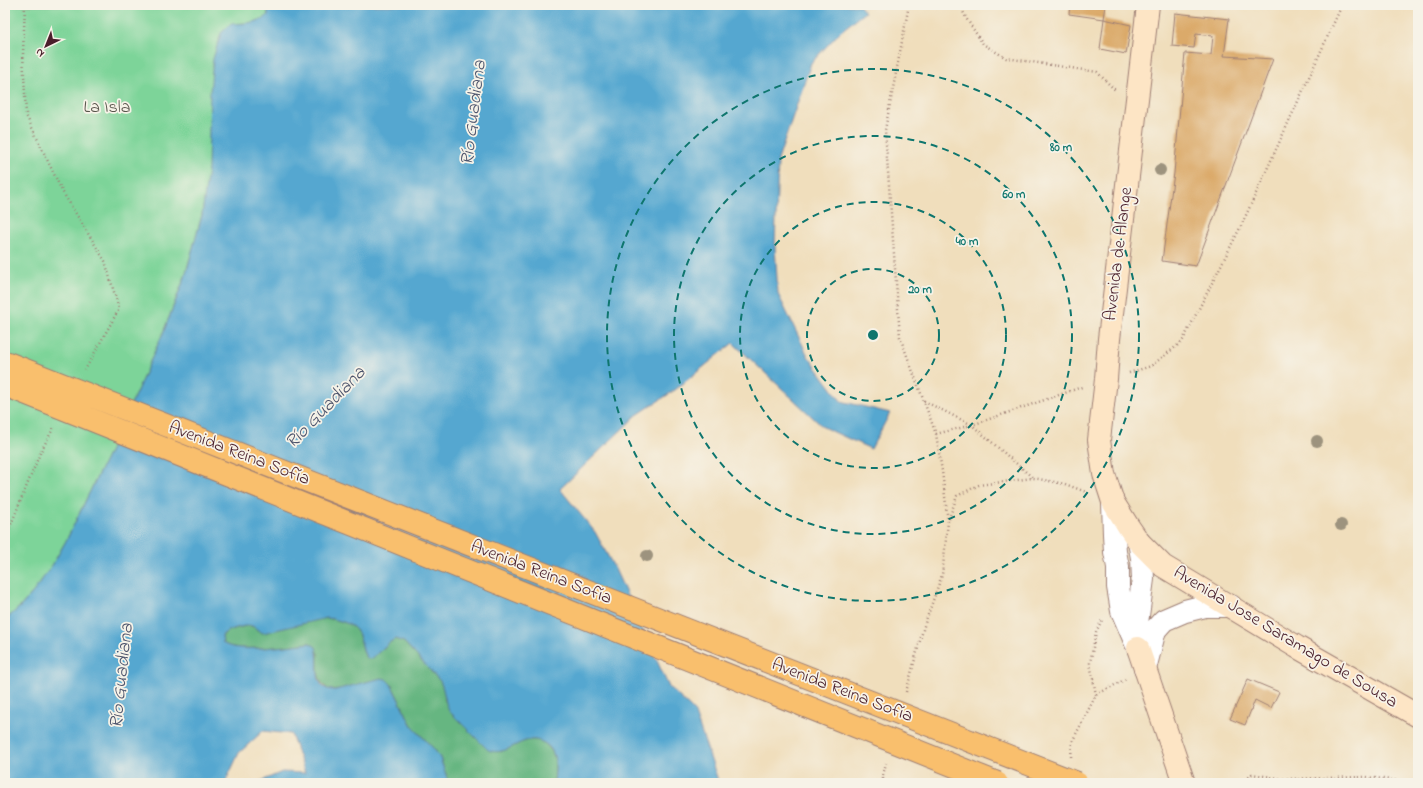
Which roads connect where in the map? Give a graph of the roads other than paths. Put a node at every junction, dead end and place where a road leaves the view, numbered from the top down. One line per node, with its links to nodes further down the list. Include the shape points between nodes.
1 (1148, 5): 4 (street, Avenida de Alange, via 1099,440 1104,474)
2 (5, 362): 12 (highway, Avenida Reina Sofía, bridge)
3 (5, 384): 11 (highway, Avenida Reina Sofía, bridge)
4 (1113, 502): 5 (street, Avenida de Alange); 6 (street, Avenida de Alange)
5 (1145, 552): 6 (street, via 1131,562); 7 (street, Avenida Jose Saramago de Sousa, via 1163,566); 8 (street, Avenida de Alange, via 1137,623)
6 (1118, 587): 8 (street, Avenida de Alange, via 1122,610)
7 (1231, 606): 9 (street, via 1205,606 1164,620 1156,630); 10 (street, Avenida Jose Saramago de Sousa)
8 (1138, 648): 9 (street, Avenida de Alange)
9 (1145, 669): 13 (street, Avenida de Alange)
10 (1418, 716)
11 (997, 783)
12 (1077, 783)
13 (1184, 783)

